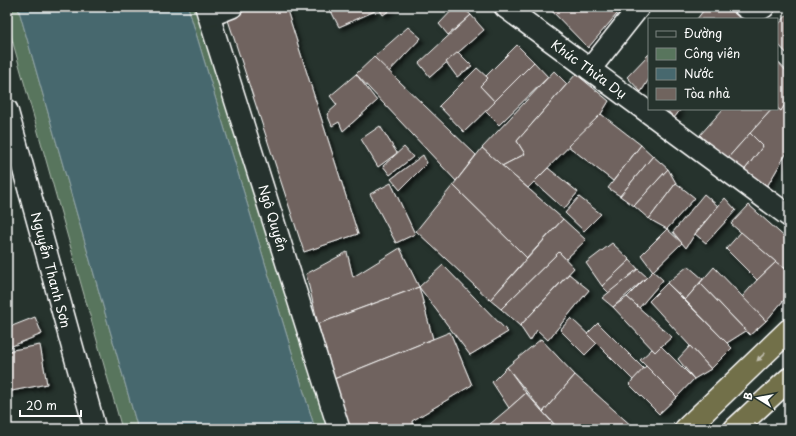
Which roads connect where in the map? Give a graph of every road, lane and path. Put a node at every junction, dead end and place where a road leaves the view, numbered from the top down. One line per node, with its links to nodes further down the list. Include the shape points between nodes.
1 (232, 7): 6 (street)
2 (505, 7): 7 (street, Khúc Thừa Dụ)
3 (639, 7): 7 (street)
4 (745, 7): 5 (street, via 750,11)
5 (764, 7)
6 (208, 12): 13 (street, Ngô Quyền)
7 (590, 70): 9 (street, Khúc Thừa Dụ)
8 (7, 110): 12 (street, Nguyễn Thanh Sơn)
9 (789, 216)
10 (789, 330): 14 (highway, one-way to 14)
11 (789, 379): 15 (highway)
12 (95, 429)
13 (339, 429)
14 (686, 429)
15 (735, 429)

